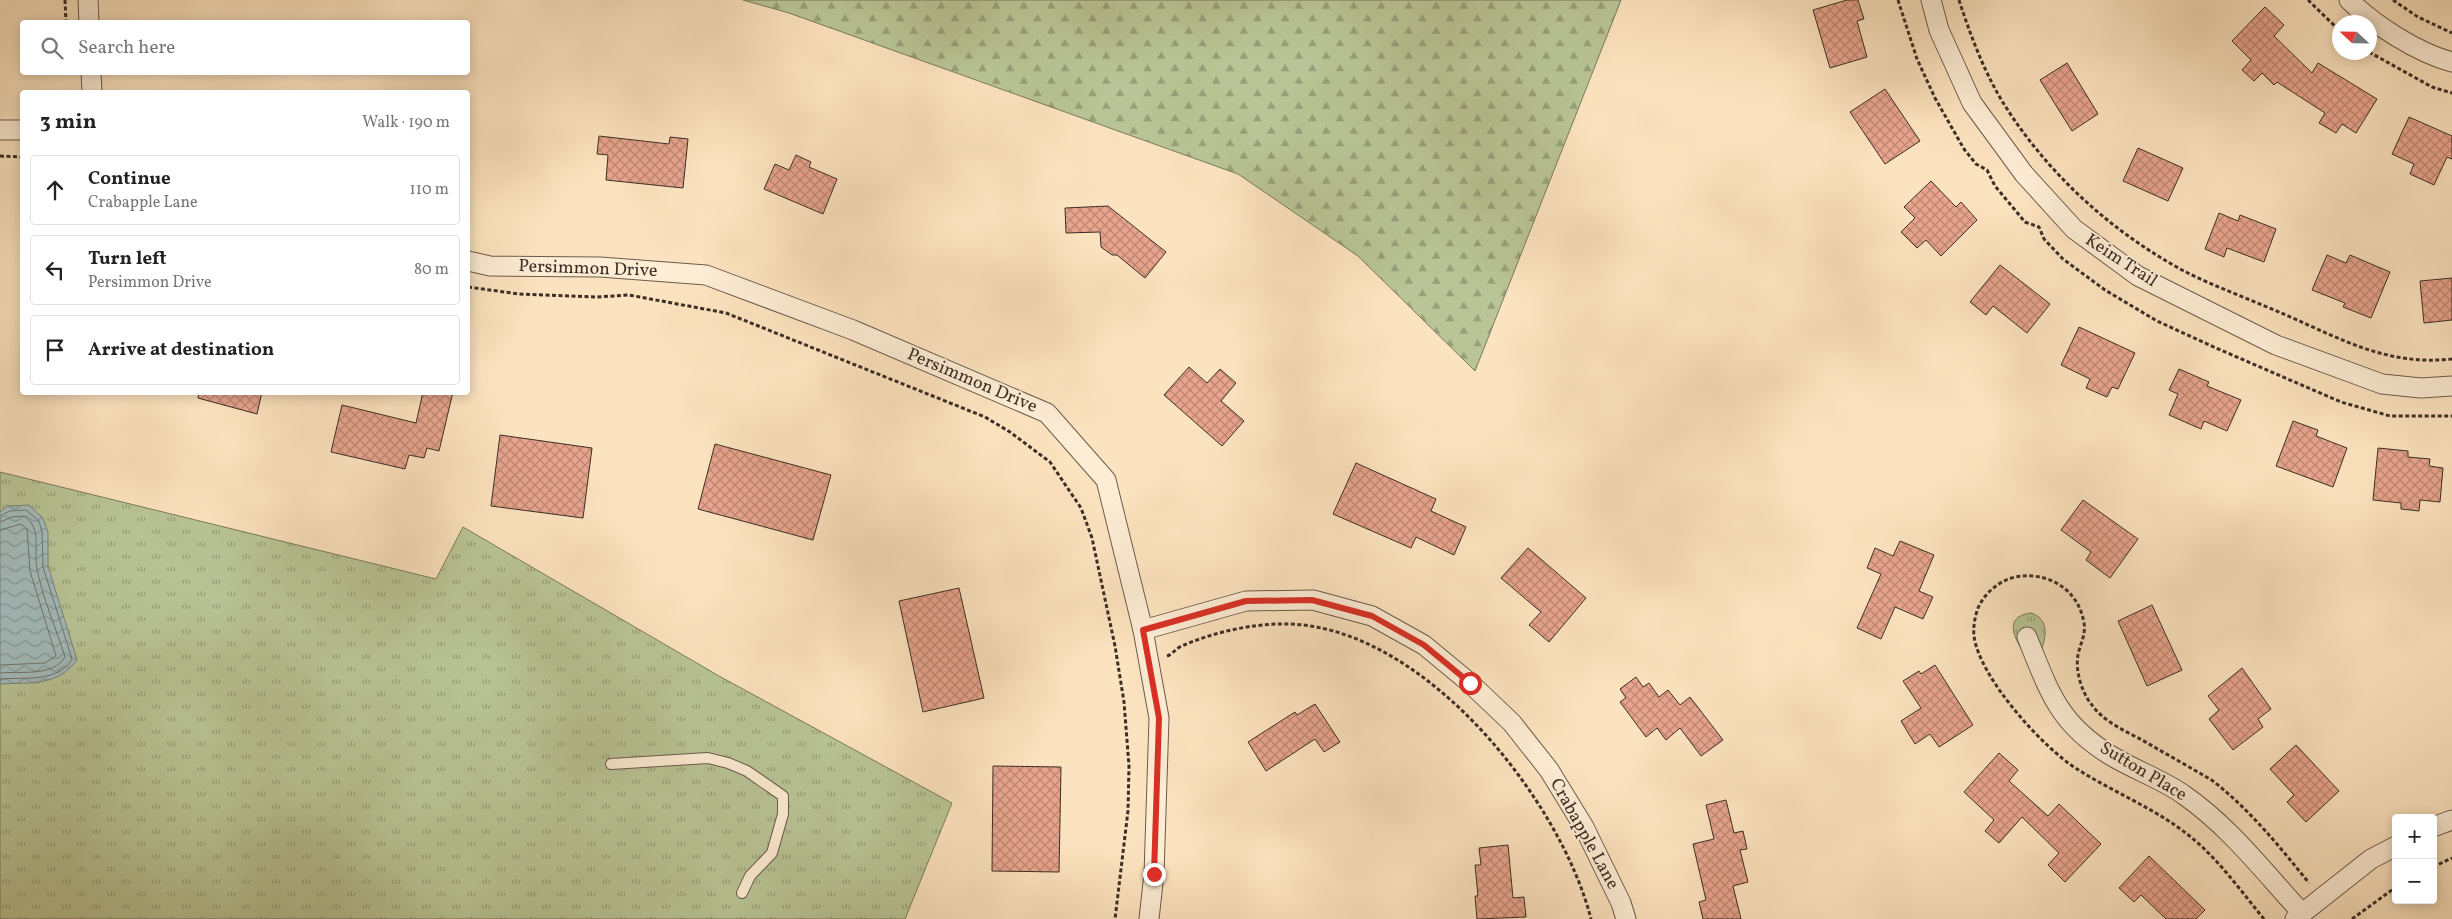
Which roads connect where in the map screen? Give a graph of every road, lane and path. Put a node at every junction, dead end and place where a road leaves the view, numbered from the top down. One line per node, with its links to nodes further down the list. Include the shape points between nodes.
1 (65, 0): 8 (path)
2 (88, 0): 9 (street)
3 (1931, 0): 24 (street, Keim Trail, via 1939,30 1972,103 2024,174 2074,230 2138,276 2276,345 2382,384 2421,388)
4 (1959, 0): 23 (path, via 1974,45 2002,100 2074,192 2107,221 2183,270 2367,351 2413,360)
5 (2308, 0): 10 (path)
6 (2349, 0): 13 (street, via 2361,12 2430,56)
7 (2393, 0): 11 (path, via 2418,17)
8 (66, 20)
9 (89, 20)
10 (2332, 23)
11 (2452, 33)
12 (2377, 56): 16 (path)
13 (2452, 62)
14 (91, 75): 15 (street)
15 (92, 90)
16 (2452, 93)
17 (0, 130): 18 (street)
18 (20, 130)
19 (0, 156): 20 (path)
20 (20, 157)
21 (470, 261): 25 (street, Persimmon Drive, via 490,266 600,267 706,275 853,330 1047,413 1106,480)
22 (470, 288): 37 (path, via 519,294 629,295 726,313 985,417 1050,462 1081,508 1092,538 1116,646 1124,702 1129,766 1128,811)
23 (2452, 358)
24 (2452, 386)
25 (1143, 630): 38 (street, Persimmon Drive, via 1159,718); 40 (street, Crabapple Lane, via 1246,601 1312,600 1372,616 1424,645 1512,723 1549,770 1584,827 1622,903)
26 (2027, 637): 36 (street, Sutton Place, via 2051,696 2072,727 2110,755 2184,794 2248,854)
27 (1163, 658): 39 (path, via 1172,655 1180,646 1208,637 1250,627 1282,624 1315,627 1358,639 1409,666 1457,706 1516,770 1566,852)
28 (611, 764): 35 (lane, via 708,758 747,772 783,796 783,814 772,853 750,876)
29 (2452, 820): 30 (street)
30 (2437, 825)
31 (2392, 848): 36 (street, via 2371,859)
32 (2452, 858): 33 (path)
33 (2437, 865)
34 (2392, 890): 41 (path)
35 (742, 893)
36 (2298, 916)
37 (1115, 919)
38 (1149, 919)
39 (1591, 919)
40 (1626, 919)
41 (2352, 919)

